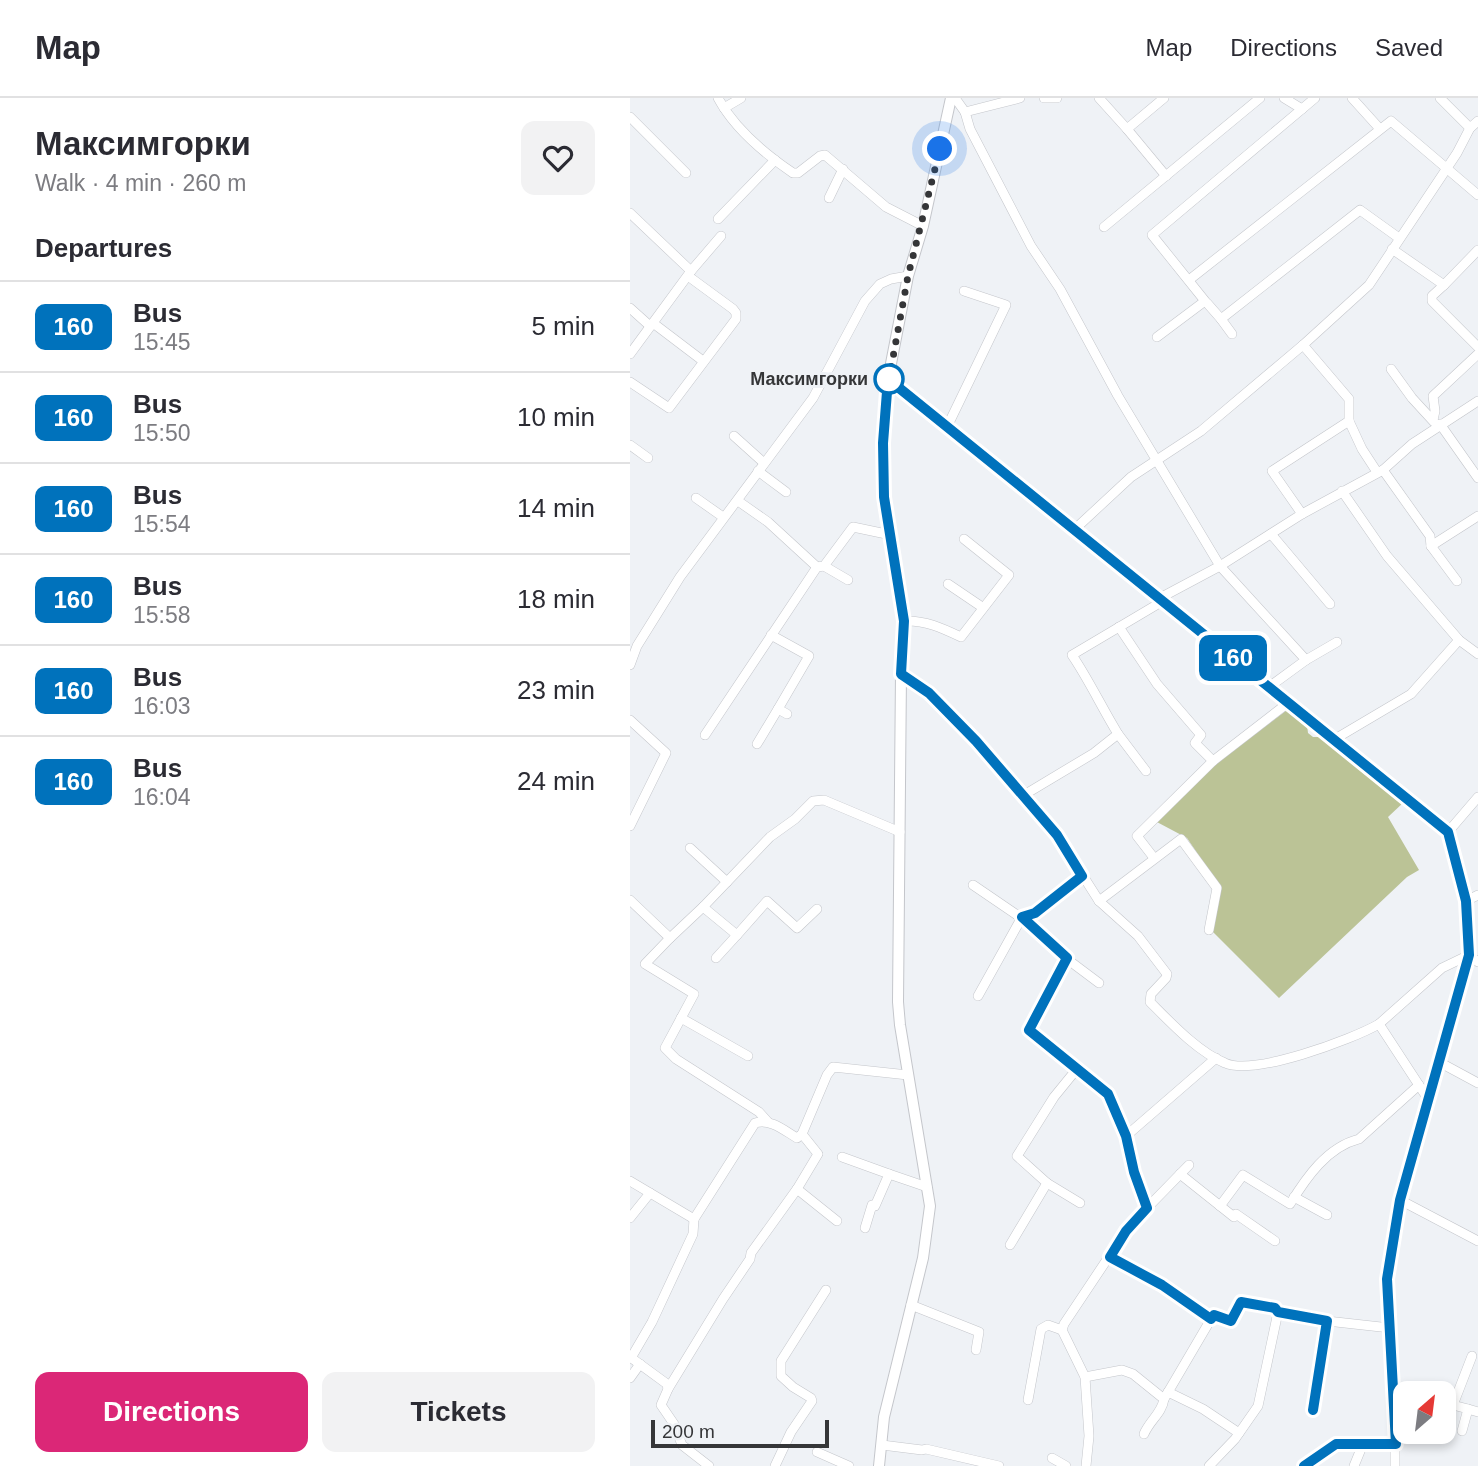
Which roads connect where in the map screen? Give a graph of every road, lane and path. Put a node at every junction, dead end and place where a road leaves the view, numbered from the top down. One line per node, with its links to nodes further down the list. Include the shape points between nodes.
1 (718, 98): 14 (street)
2 (741, 98): 14 (street)
3 (953, 98): 16 (street); 31 (main road)
4 (1020, 98): 16 (street)
5 (1044, 98): 6 (street)
6 (1057, 98)
7 (1099, 98): 20 (street)
8 (1164, 98): 20 (street)
9 (1260, 98): 26 (street)
10 (1284, 98): 15 (street)
11 (1315, 98): 15 (street)
12 (1352, 98): 21 (street)
13 (1440, 98): 19 (street)
14 (724, 108): 22 (street)
15 (1301, 109): 39 (street, via 1152,235)
16 (965, 112): 63 (street, via 1031,246)
17 (630, 117): 25 (street)
18 (1478, 121): 19 (street)
19 (1470, 128): 24 (street)
20 (1127, 129): 26 (street)
21 (1380, 129): 24 (street, via 1391,121); 39 (street)
22 (775, 160): 23 (street, via 798,173 822,155); 30 (street)
23 (843, 169): 28 (street); 31 (street, via 886,207)
24 (1446, 169): 27 (street); 34 (street)
25 (686, 173)
26 (1166, 176): 32 (street)
27 (1478, 195)
28 (829, 198)
29 (630, 213): 37 (street)
30 (718, 219)
31 (923, 226): 38 (main road)
32 (1104, 227)
33 (721, 236): 37 (street)
34 (1399, 237): 35 (street); 44 (street, via 1360,210)
35 (1392, 249): 40 (street); 48 (street, via 1369,285)
36 (1478, 250): 40 (street)
37 (690, 274): 45 (street); 52 (street, via 737,315)
38 (908, 276): 54 (main road); 64 (street, via 880,284 865,301 813,398)
39 (1189, 280): 47 (street, via 1205,301)
40 (1444, 285): 49 (street, via 1432,301)
41 (964, 291): 59 (street, via 1006,305)
42 (1208, 303): 44 (street)
43 (630, 308): 45 (street)
44 (1220, 319): 46 (street)
45 (651, 324): 50 (street); 52 (street)
46 (1232, 334)
47 (1157, 337)
48 (1303, 345): 57 (street, via 1349,399); 63 (street, via 1201,431)
49 (1478, 347)
50 (630, 354)
51 (1478, 354): 58 (street, via 1433,396)
52 (703, 361): 55 (street, via 668,408)
53 (1391, 369): 58 (street)
54 (888, 379): 59 (street); 76 (main road, via 884,497)
55 (630, 382)
56 (1478, 401): 58 (street)
57 (1349, 421): 65 (street, via 1362,449); 71 (street, via 1272,471)
58 (1437, 424): 65 (street); 66 (street)
59 (947, 426): 74 (street)
60 (734, 436): 64 (street)
61 (630, 445): 62 (street)
62 (648, 458)
63 (1157, 461): 74 (street, via 1131,477); 80 (street)
64 (761, 467): 68 (street); 70 (street)
65 (1380, 471): 67 (street); 78 (street, via 1430,536)
66 (1476, 473)
67 (1342, 491): 71 (street); 90 (street, via 1387,555)
68 (786, 492)
69 (696, 498): 73 (street)
70 (738, 501): 73 (street); 79 (street)
71 (1302, 514): 75 (street)
72 (1478, 516): 78 (street)
73 (723, 517): 92 (street)
74 (1075, 529): 84 (street)
75 (1271, 534): 80 (street); 85 (street)
76 (891, 535): 79 (street, via 853,527); 87 (main road)
77 (964, 539): 86 (street, via 1009,575)
78 (1432, 546): 82 (street)
79 (821, 566): 81 (street); 89 (street)
80 (1220, 566): 84 (street); 94 (street)
81 (848, 580)
82 (1457, 581)
83 (948, 584): 86 (street)
84 (1162, 600): 88 (street); 97 (street)
85 (1330, 604)
86 (982, 607): 87 (street, via 961,637 916,620)
87 (904, 621): 96 (main road)
88 (1119, 627): 100 (street, via 1072,655); 104 (street, via 1157,684 1201,735 1195,743)
89 (771, 635): 101 (street); 103 (street, via 809,656 782,712)
90 (1460, 640): 93 (street); 102 (street, via 1410,694)
91 (1337, 642): 94 (street)
92 (634, 644): 95 (street)
93 (1478, 654)
94 (1306, 660): 97 (street)
95 (630, 665)
96 (901, 674): 106 (street, via 929,693); 109 (main road)
97 (1269, 688): 98 (street)
98 (1288, 703): 102 (street); 104 (street)
99 (630, 720): 108 (street, via 666,753)
100 (1118, 734): 105 (street); 106 (street)
101 (705, 735)
102 (1335, 739): 110 (street)
103 (757, 744)
104 (1213, 761): 112 (street, via 1137,836)
105 (1146, 771)
106 (1024, 795): 113 (street, via 1057,835)
107 (1478, 797): 110 (street)
108 (630, 826)
109 (900, 831): 114 (street, via 817,799 771,836); 138 (main road, via 898,1002)
110 (1448, 832): 119 (street)
111 (690, 848): 114 (street)
112 (1154, 858): 118 (street); 123 (street, via 1181,838 1217,888)
113 (1082, 876): 118 (street); 122 (street, via 1035,913)
114 (727, 882): 120 (street)
115 (973, 885): 122 (street)
116 (1478, 895): 119 (street)
117 (630, 900): 125 (street)
118 (1099, 901): 135 (street, via 1138,936 1166,971 1150,1002)
119 (1466, 901): 126 (street)
120 (703, 907): 124 (street); 125 (street)
121 (817, 909): 124 (street, via 797,928 767,901)
122 (1021, 917): 128 (street); 131 (street)
123 (1209, 930)
124 (737, 934): 127 (street)
125 (670, 938): 132 (street, via 645,964 694,994)
126 (1469, 955): 129 (street); 133 (street, via 1442,968); 136 (street)
127 (716, 958)
128 (1067, 958): 130 (street); 137 (street, via 1029,1030)
129 (1478, 961)
130 (1099, 983)
131 (978, 996)
132 (681, 1018): 134 (street); 142 (street, via 665,1048)
133 (1379, 1024): 135 (street, via 1339,1043 1276,1061 1237,1066); 140 (street)
134 (748, 1056)
135 (1216, 1058): 144 (street)
136 (1439, 1062): 139 (street); 141 (street)
137 (1076, 1070): 144 (street, via 1108,1094); 150 (street, via 1017,1156)
138 (908, 1075): 143 (street, via 833,1067); 151 (main road)
139 (1478, 1083)
140 (1419, 1085): 141 (street); 154 (street, via 1359,1139 1332,1153)
141 (1428, 1099): 155 (street)
142 (768, 1122): 143 (street, via 797,1138); 161 (street, via 755,1123)
143 (802, 1135): 152 (street, via 818,1154)
144 (1126, 1136): 158 (street)
145 (842, 1157): 147 (street)
146 (1189, 1165): 148 (street)
147 (889, 1174): 151 (street); 163 (street)
148 (1180, 1174): 157 (street); 158 (street)
149 (630, 1181): 153 (street)
150 (1047, 1184): 156 (street); 166 (street)
151 (927, 1187): 169 (main road, via 928,1229)
152 (797, 1189): 162 (street); 182 (street, via 751,1253)
153 (650, 1193): 160 (street); 161 (street)
154 (1294, 1197): 157 (street, via 1290,1204 1243,1175); 159 (street)
155 (1400, 1200): 164 (street); 173 (street, via 1387,1279)
156 (1080, 1203)
157 (1220, 1206): 165 (street)
158 (1147, 1208): 167 (street)
159 (1327, 1215)
160 (630, 1218)
161 (694, 1219): 177 (street, via 693,1234)
162 (837, 1221)
163 (865, 1228)
164 (1476, 1236)
165 (1275, 1241)
166 (1010, 1245)
167 (1110, 1257): 171 (street); 174 (street)
168 (826, 1290): 197 (street, via 781,1361 781,1376 812,1401)
169 (911, 1305): 175 (street, via 979,1332); 193 (main road, via 886,1405)
170 (1278, 1312): 171 (street, via 1241,1302 1231,1321 1214,1315); 172 (street); 188 (street, via 1258,1406)
171 (1211, 1319): 183 (street)
172 (1327, 1321): 173 (street); 185 (street)
173 (1390, 1328): 180 (street)
174 (1062, 1330): 178 (street); 184 (street, via 1048,1325 1041,1329)
175 (976, 1350)
176 (1472, 1356): 181 (street)
177 (634, 1360): 179 (street); 182 (street, via 667,1384)
178 (1085, 1377): 183 (street, via 1122,1370); 202 (street)
179 (630, 1378)
180 (1397, 1381)
181 (1456, 1389)
182 (668, 1390): 196 (street, via 661,1405 682,1446)
183 (1166, 1395): 188 (street, via 1203,1409); 189 (street)
184 (1028, 1400)
185 (1313, 1410)
186 (1473, 1410): 187 (street)
187 (1462, 1430)
188 (1239, 1433): 203 (street)
189 (1144, 1434)
190 (1363, 1444): 191 (street); 204 (street, via 1336,1444); 205 (street)
191 (1393, 1444)
192 (1396, 1444): 206 (street)
193 (882, 1445): 199 (main road); 200 (street, via 926,1449)
194 (817, 1452): 198 (street)
195 (1052, 1458): 201 (street)
196 (709, 1466)
197 (775, 1466)
198 (849, 1466)
199 (879, 1466)
200 (999, 1466)
201 (1066, 1466)
202 (1086, 1466)
203 (1209, 1466)
204 (1304, 1466)
205 (1354, 1466)
206 (1395, 1466)

